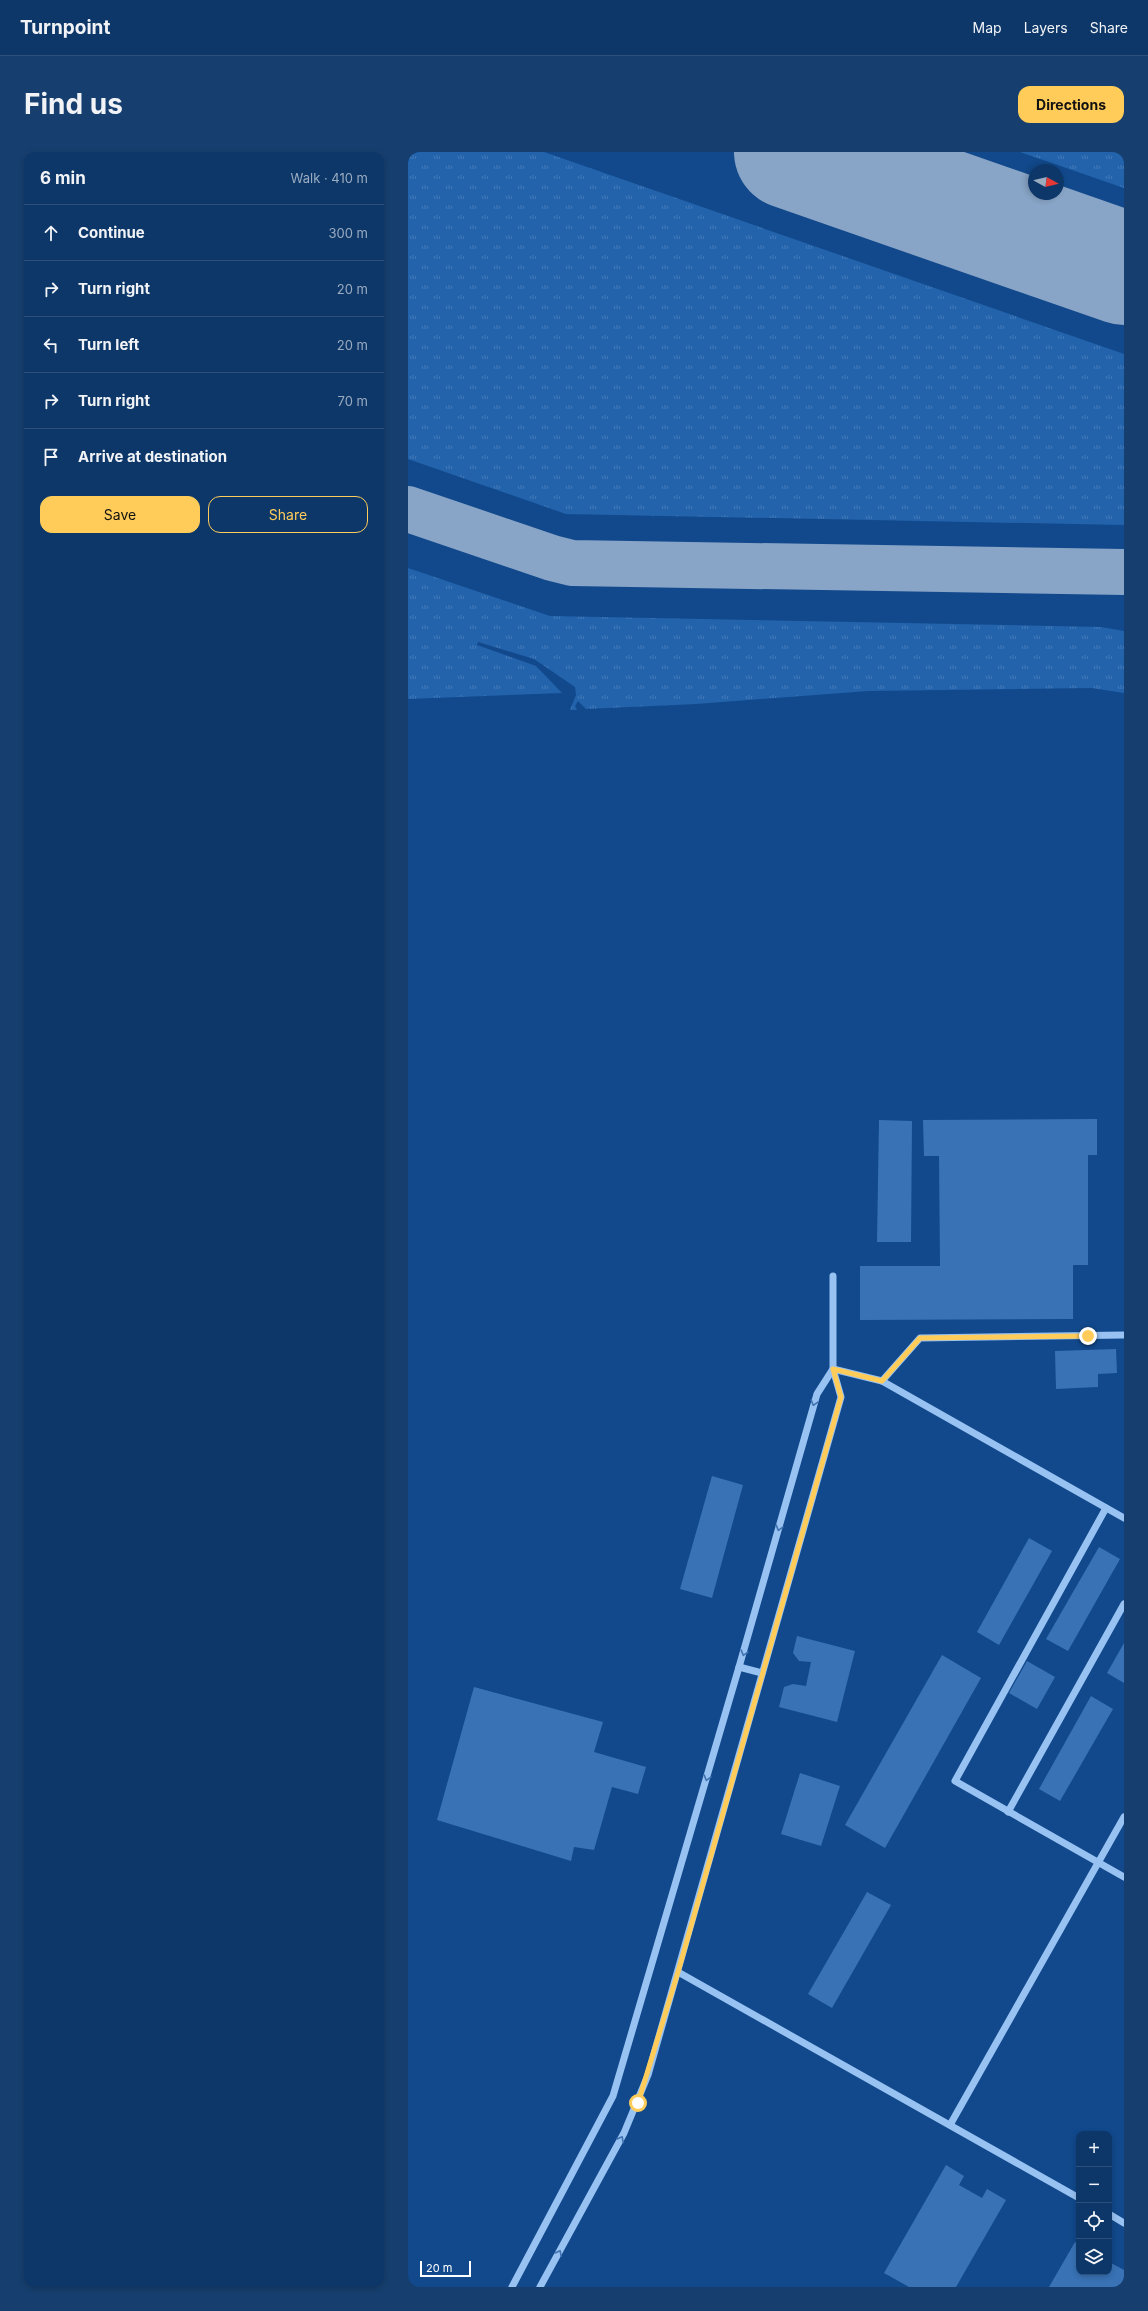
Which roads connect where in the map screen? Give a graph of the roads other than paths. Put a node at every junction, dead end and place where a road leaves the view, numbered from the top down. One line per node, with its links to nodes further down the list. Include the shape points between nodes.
1 (833, 1276): 3 (lane)
2 (1124, 1335): 4 (lane, via 920,1338)
3 (833, 1369): 4 (lane); 8 (lane, one-way to 8, via 817,1394); 9 (lane, via 841,1397)
4 (882, 1381): 5 (lane)
5 (1106, 1508): 6 (lane); 10 (lane, via 955,1781)
6 (1124, 1518)
7 (1124, 1604): 10 (lane)
8 (739, 1667): 9 (lane); 19 (lane, one-way to 19, via 613,2096)
9 (762, 1673): 14 (lane)
10 (1008, 1812): 12 (lane)
11 (1124, 1817): 12 (lane)
12 (1098, 1862): 13 (lane); 15 (lane)
13 (1124, 1877)
14 (678, 1972): 15 (lane); 20 (lane, one-way to 14, via 638,2103)
15 (950, 2125): 16 (lane)
16 (1076, 2196)
17 (1112, 2216): 18 (lane)
18 (1124, 2223)
19 (512, 2287)
20 (540, 2287)

